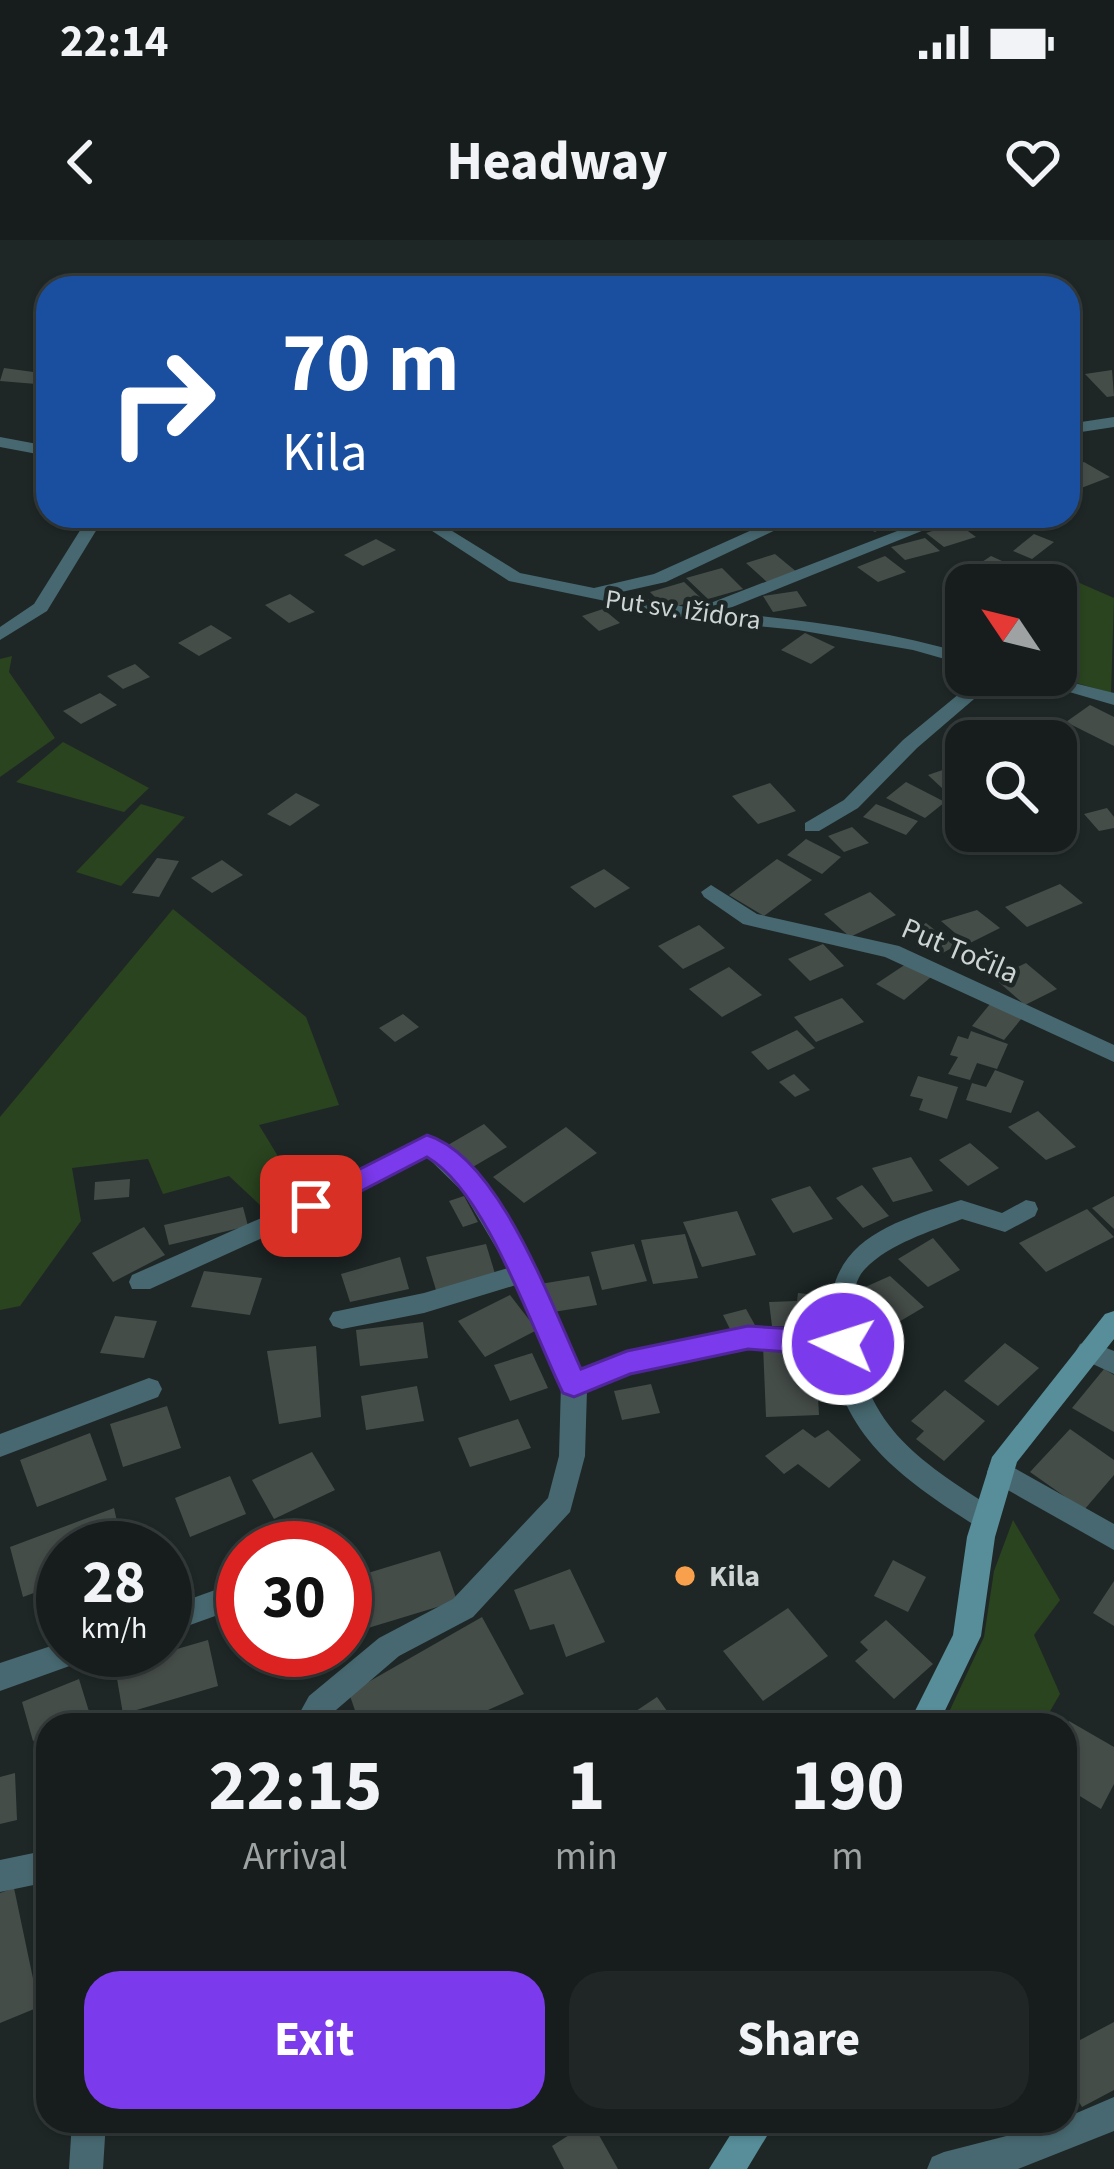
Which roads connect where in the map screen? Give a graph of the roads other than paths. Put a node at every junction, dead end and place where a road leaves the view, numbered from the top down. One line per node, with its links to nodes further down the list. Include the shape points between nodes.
1 (1114, 422): 2 (street)
2 (1080, 427)
3 (0, 442): 4 (street)
4 (36, 449)
5 (90, 528): 11 (street, via 41,607)
6 (435, 528): 9 (street, Put sv. Ižidora, via 514,578)
7 (770, 528): 9 (street, via 660,578)
8 (919, 528): 10 (street)
9 (586, 595): 10 (street, Put sv. Ižidora)
10 (697, 615): 12 (street, Put sv. Ižidora)
11 (0, 635)
12 (945, 654)
13 (1077, 690): 15 (street)
14 (968, 696): 16 (street, via 851,804)
15 (1114, 699)
16 (812, 827)
17 (712, 892): 18 (street, Put Točila, via 750,919 891,951)
18 (1114, 1054)
19 (1027, 1209): 24 (street, via 1005,1223 961,1210 876,1246 849,1268)
20 (523, 1273): 21 (street, via 476,1189 427,1145); 22 (street); 26 (street)
21 (141, 1282)
22 (342, 1319)
23 (1114, 1321): 25 (street)
24 (843, 1344): 26 (street, via 748,1337 627,1363); 30 (street, via 868,1426 914,1472)
25 (1101, 1358): 29 (street, via 1004,1457)
26 (574, 1384): 34 (street, via 572,1456 560,1504 463,1608 389,1647)
27 (149, 1389): 28 (street)
28 (0, 1446)
29 (1000, 1472): 30 (street); 31 (street)
30 (986, 1517): 35 (street, via 967,1636)
31 (1114, 1538)
32 (36, 1665): 33 (street)
33 (0, 1677)
34 (316, 1713)
35 (928, 1713)
36 (36, 1868): 37 (street)
37 (0, 1876)
38 (1114, 2114): 39 (street)
39 (1077, 2130)
40 (88, 2133): 43 (street)
41 (751, 2133): 44 (street)
42 (1069, 2133): 45 (street)
43 (86, 2169)
44 (726, 2169)
45 (944, 2169)

